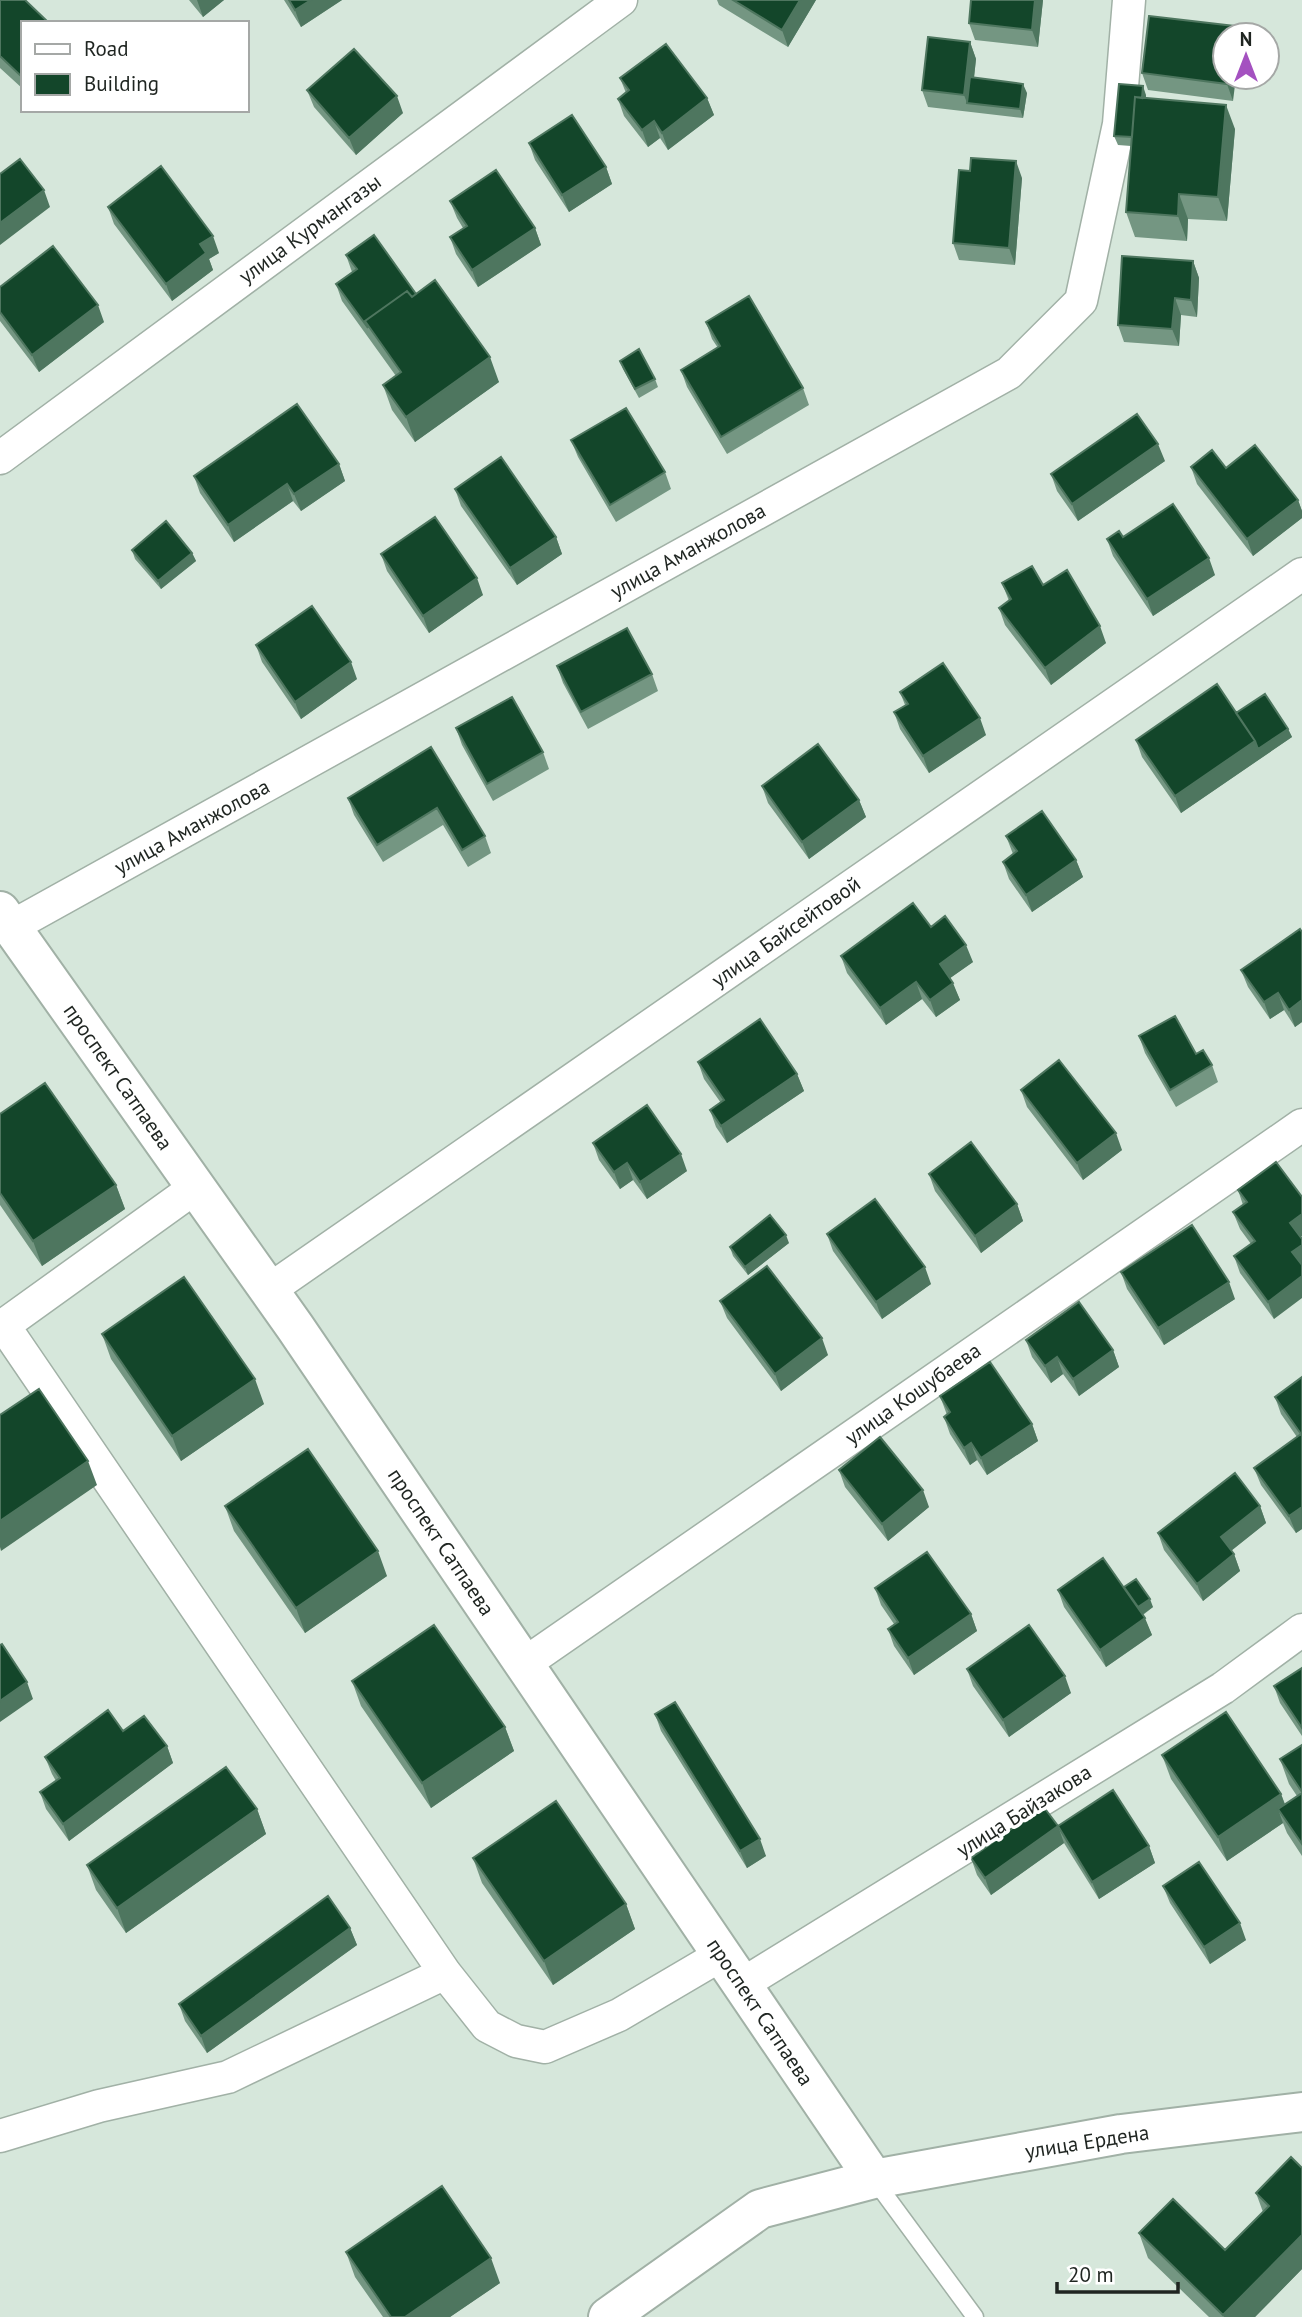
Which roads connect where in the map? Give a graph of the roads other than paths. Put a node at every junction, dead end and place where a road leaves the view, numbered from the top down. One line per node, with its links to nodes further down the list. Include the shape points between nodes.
1 (621, 0): 3 (street, улица Курмангазы)
2 (1129, 0): 5 (street, улица Аманжолова, via 1119,124 1081,301 1009,373)
3 (0, 458)
4 (1302, 574): 8 (street, улица Байсейтовой)
5 (6, 919): 7 (street, проспект Сатпаева)
6 (1302, 1125): 11 (street, улица Кошубаева)
7 (196, 1187): 8 (street, проспект Сатпаева); 9 (street)
8 (269, 1290): 11 (street, проспект Сатпаева)
9 (2, 1327): 13 (street, улица Байзакова)
10 (1302, 1630): 12 (street, улица Байзакова, via 1223,1688)
11 (524, 1664): 12 (street, проспект Сатпаева)
12 (731, 1970): 13 (street, улица Байзакова, via 545,2047 516,2041 487,2026); 16 (street, проспект Сатпаева)
13 (445, 1973): 15 (street, via 228,2077 99,2106)
14 (1302, 2112): 16 (street, улица Ердена, via 1121,2134)
15 (0, 2136)
16 (874, 2179): 17 (street, улица Ердена, via 760,2210); 18 (lane)
17 (608, 2317)
18 (975, 2317)

